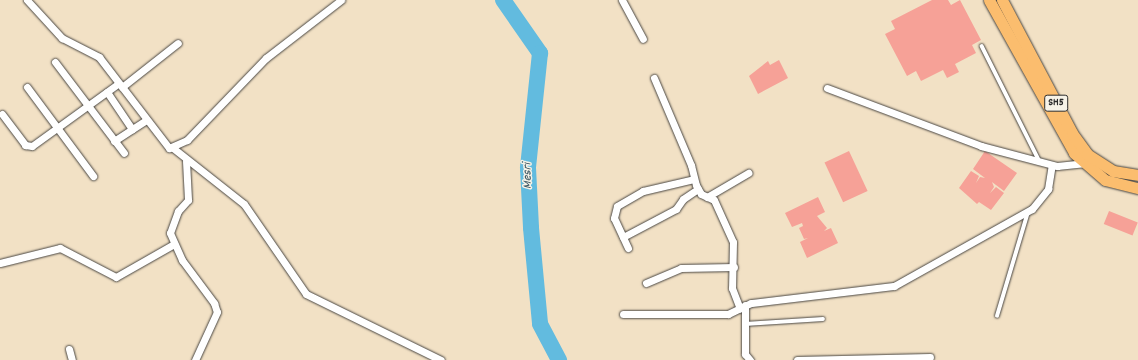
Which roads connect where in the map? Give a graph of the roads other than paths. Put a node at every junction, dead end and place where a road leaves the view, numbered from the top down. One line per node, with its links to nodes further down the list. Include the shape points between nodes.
1 (27, 0): 11 (street, via 62,38 99,57)
2 (341, 0): 21 (street, via 266,58 199,128)
3 (622, 0): 6 (street)
4 (989, 0): 26 (main road, SH5, via 1058,129)
5 (1002, 0): 24 (main road, SH5, via 1072,133)
6 (643, 39)
7 (178, 43): 11 (street)
8 (982, 46): 25 (lane)
9 (55, 62): 15 (street)
10 (654, 78): 31 (street)
11 (121, 85): 14 (street); 17 (street)
12 (27, 87): 18 (street)
13 (827, 88): 25 (street, via 981,146)
14 (107, 92): 15 (street); 19 (street)
15 (89, 105): 18 (street); 20 (street)
16 (2, 114): 18 (street, via 28,146)
17 (146, 120): 19 (street); 21 (street, via 164,145)
18 (58, 127): 30 (street)
19 (132, 129): 20 (street)
20 (114, 141): 22 (street)
21 (172, 148): 23 (street)
22 (124, 154)
23 (186, 161): 37 (street, via 188,202 178,211 170,229); 51 (street, via 244,204 260,223 301,290)
24 (1094, 161): 26 (street); 29 (main road, SH5, via 1113,171)
25 (1040, 163): 27 (street)
26 (1083, 164): 27 (street); 32 (main road, SH5, via 1105,180)
27 (1052, 165): 35 (street, via 1048,189)
28 (748, 173): 34 (street)
29 (1138, 175)
30 (93, 176)
31 (694, 179): 33 (street); 36 (street, via 643,191 616,206 614,218)
32 (1138, 188)
33 (698, 189): 34 (street); 36 (street, via 682,199 676,209)
34 (706, 196): 40 (street, via 714,200 733,242)
35 (1028, 211): 42 (street, via 894,286); 44 (lane)
36 (623, 237): 38 (street)
37 (174, 244): 39 (street, via 116,277 60,248); 50 (street, via 217,307 217,317)
38 (628, 248)
39 (0, 263)
40 (734, 267): 41 (street, via 681,268); 42 (street, via 732,288)
41 (646, 283)
42 (742, 307): 43 (street, via 728,314); 46 (street)
43 (623, 314)
44 (997, 316)
45 (823, 319): 46 (lane)
46 (745, 324): 52 (street, via 745,354)
47 (69, 349): 49 (street)
48 (930, 357): 53 (street)
49 (72, 360)
50 (195, 360)
51 (441, 360)
52 (750, 360)
53 (797, 360)

